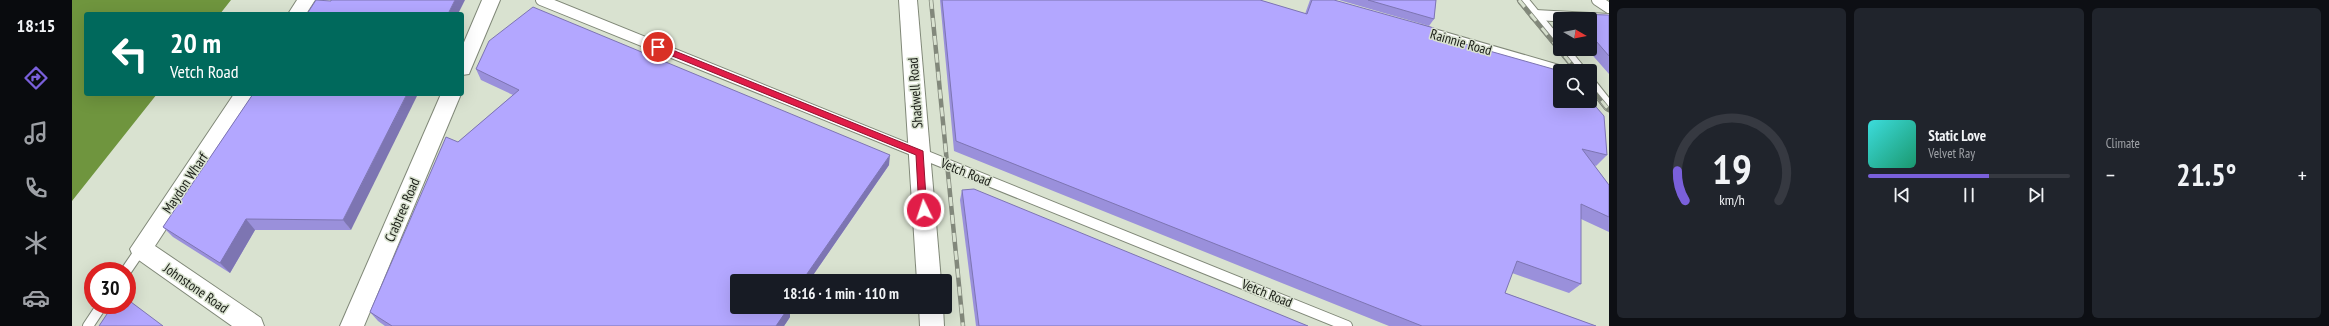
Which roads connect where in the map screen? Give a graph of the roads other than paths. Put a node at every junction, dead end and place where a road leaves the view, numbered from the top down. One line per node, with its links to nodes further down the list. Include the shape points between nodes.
1 (306, 0): 8 (street)
2 (491, 0): 14 (street)
3 (541, 0): 21 (lane, Vetch Road)
4 (908, 0): 21 (street, Shadwell Road)
5 (1522, 0): 9 (lane)
6 (1597, 0): 7 (lane)
7 (1609, 8)
8 (298, 12)
9 (1535, 15): 10 (lane); 12 (lane)
10 (1609, 19)
11 (1412, 28): 16 (lane, Rainnie Road)
12 (1553, 37)
13 (1569, 56): 15 (lane)
14 (464, 63)
15 (1575, 64)
16 (1553, 68)
17 (1597, 91): 20 (lane)
18 (243, 96): 22 (street, Maydon Wharf)
19 (450, 96): 29 (street, Crabtree Road)
20 (1609, 106)
21 (920, 153): 24 (street, Shadwell Road); 31 (lane, Vetch Road)
22 (141, 249): 23 (lane, Maydon Wharf); 28 (street, Johnstone Road)
23 (132, 262)
24 (929, 274)
25 (96, 314): 27 (lane)
26 (931, 314): 30 (street)
27 (88, 326)
28 (252, 326)
29 (352, 326)
30 (932, 326)
31 (1347, 326)

